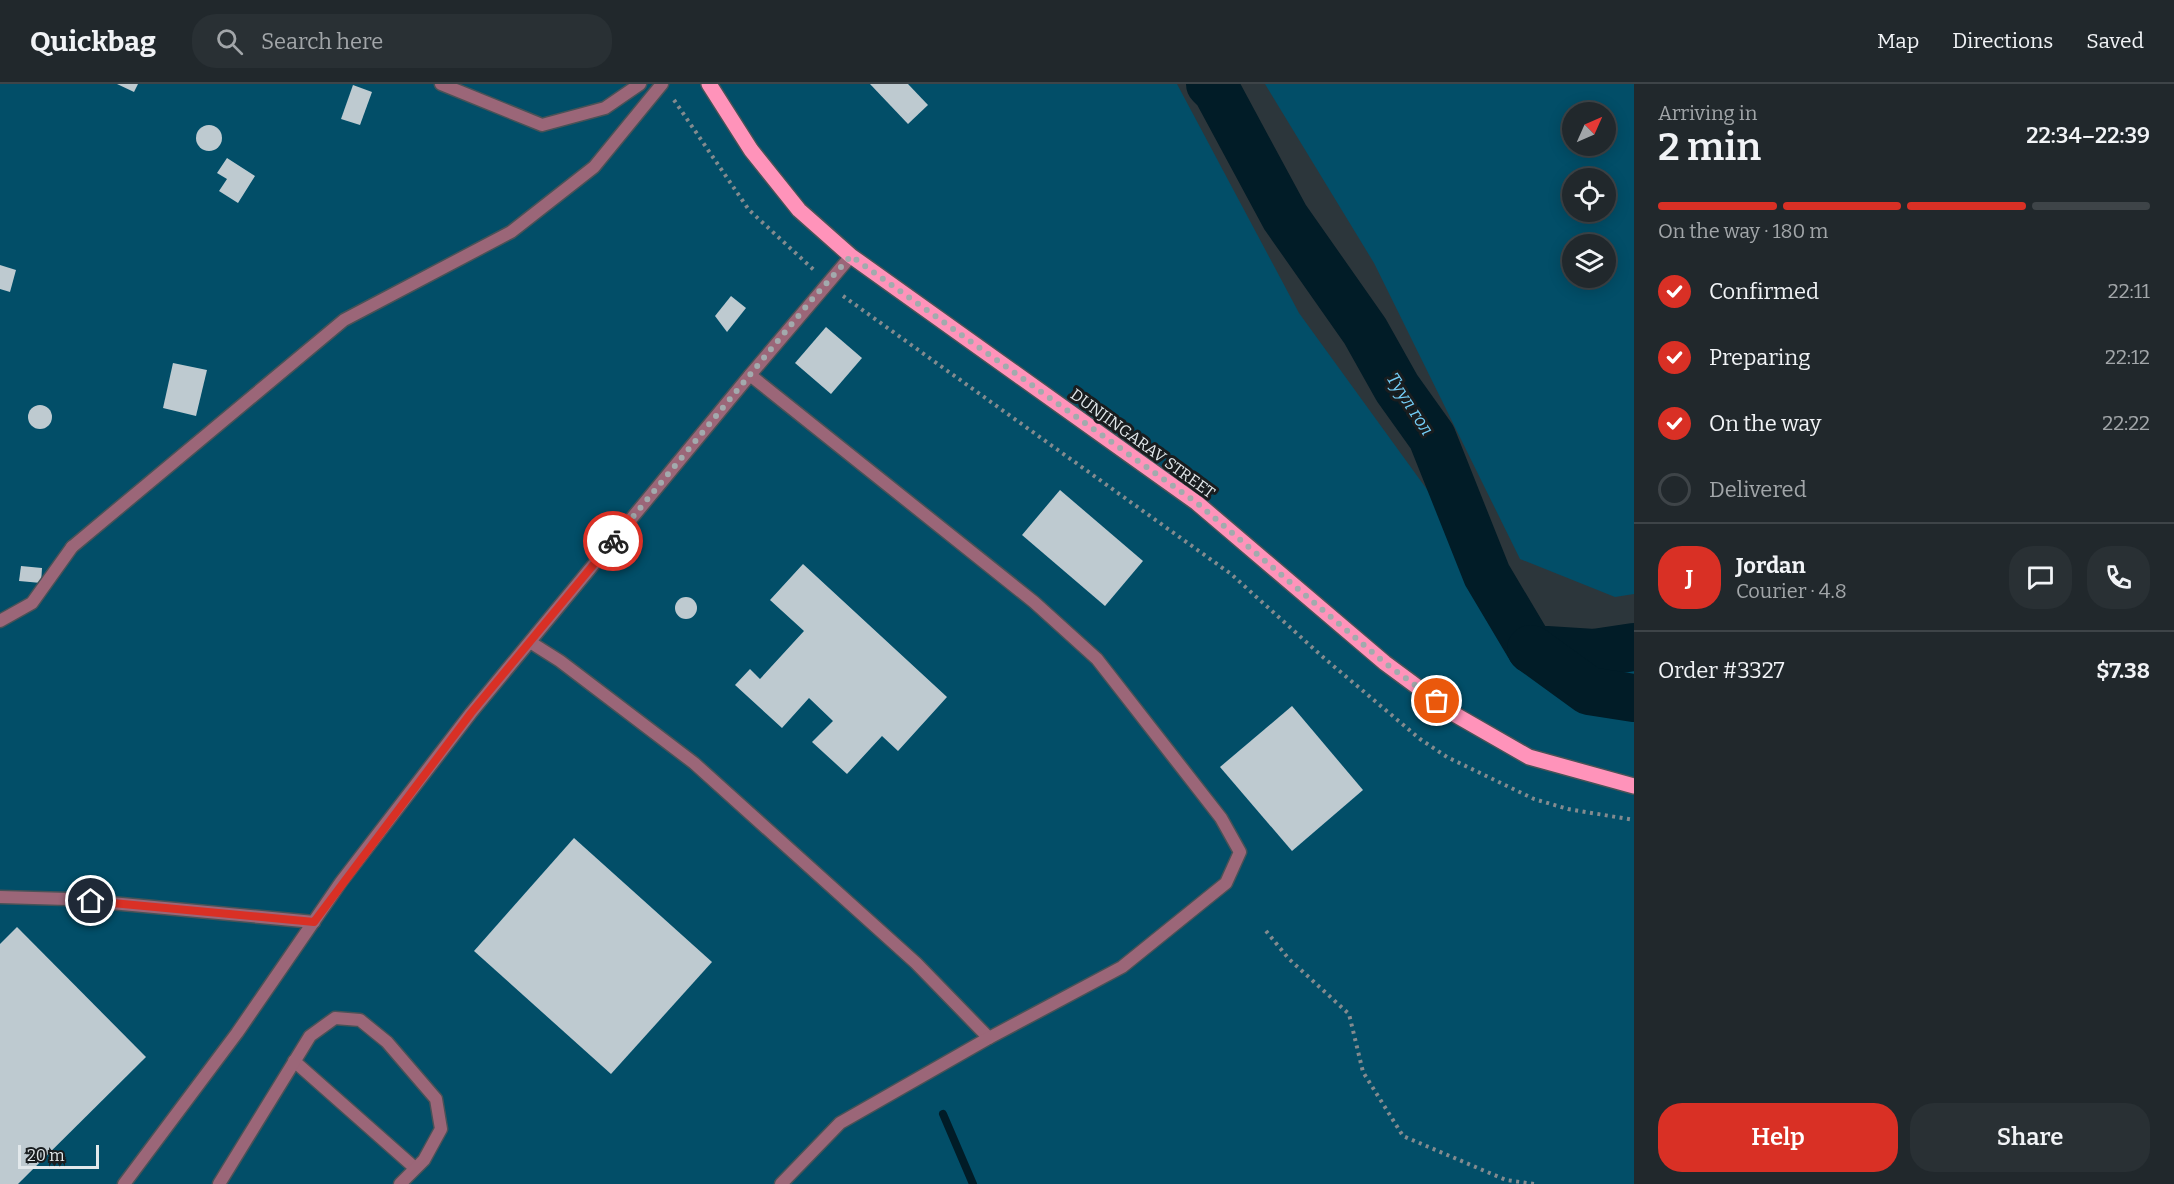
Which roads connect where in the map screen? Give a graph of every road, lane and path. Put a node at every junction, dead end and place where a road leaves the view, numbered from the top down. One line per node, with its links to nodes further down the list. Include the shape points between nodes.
1 (441, 84): 2 (street, via 542,125 604,108)
2 (640, 84)
3 (709, 84): 5 (main road, DUNJINGARAV STREET, via 751,150 798,210)
4 (666, 89): 6 (path, via 749,210); 8 (street, via 594,166 511,231 344,320 72,547 32,603)
5 (851, 256): 6 (street); 10 (main road, DUNJINGARAV STREET, via 1197,503 1385,663 1454,714 1528,757)
6 (828, 282): 7 (street); 11 (path, via 915,349 1231,574 1324,658 1438,751 1534,799)
7 (750, 375): 9 (street); 15 (street, via 1034,602 1097,659 1221,818 1240,852 1226,883 1122,967)
8 (0, 621)
9 (530, 642): 13 (street); 15 (street, via 561,661 703,770 916,963)
10 (1634, 786)
11 (1634, 820)
12 (0, 897): 13 (street, via 68,899)
13 (314, 922): 18 (street)
14 (1266, 931): 22 (path, via 1289,959 1349,1014 1363,1072 1403,1136 1506,1180)
15 (989, 1038): 21 (street, via 840,1123)
16 (294, 1061): 17 (street); 17 (street, via 310,1036 335,1018 360,1020 387,1042 436,1099 441,1129 424,1160); 19 (street)
17 (415, 1168): 20 (street)
18 (124, 1184)
19 (219, 1184)
20 (400, 1184)
21 (782, 1184)
22 (1534, 1184)

